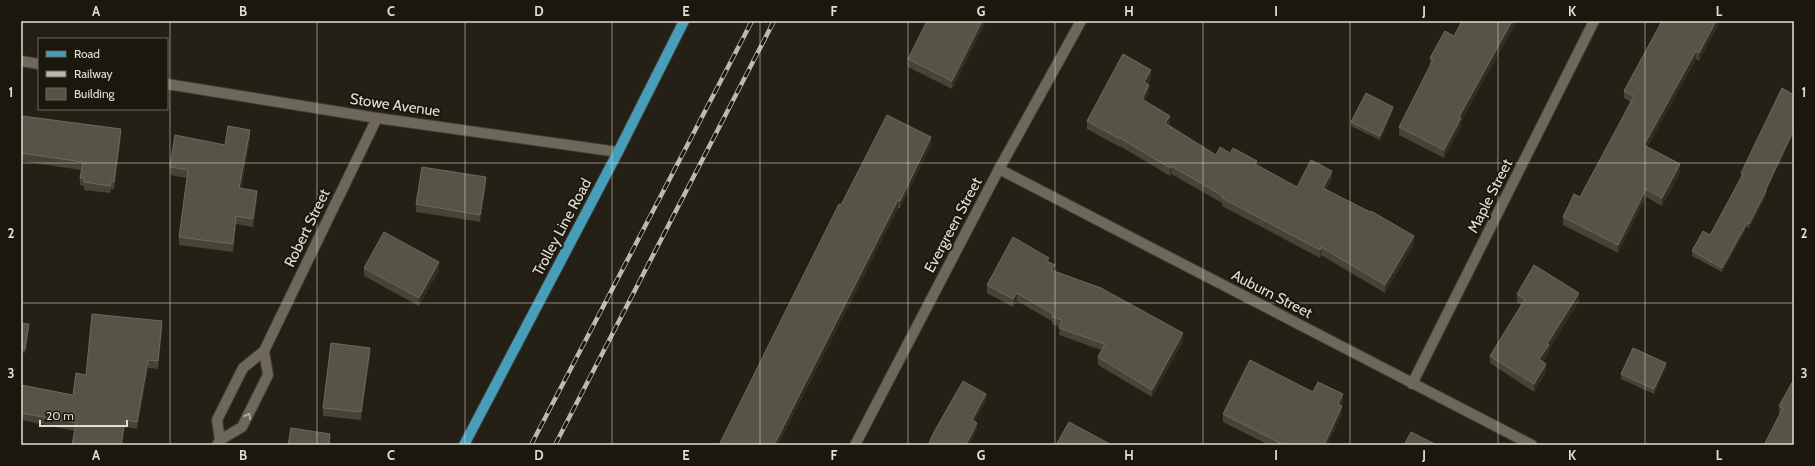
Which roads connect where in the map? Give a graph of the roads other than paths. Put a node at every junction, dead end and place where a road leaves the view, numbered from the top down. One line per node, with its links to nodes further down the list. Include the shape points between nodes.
1 (684, 21): 8 (main road, Trolley Line Road)
2 (1081, 21): 9 (street, Evergreen Street)
3 (1594, 21): 11 (street, Maple Street)
4 (21, 61): 5 (street)
5 (38, 64)
6 (168, 84): 7 (street, Stowe Avenue)
7 (377, 118): 8 (street, Stowe Avenue); 10 (street, Robert Street)
8 (618, 152): 13 (main road, Trolley Line Road)
9 (999, 169): 11 (street, Auburn Street); 14 (street, Evergreen Street)
10 (264, 351): 12 (street, Robert Street, via 243,368 217,420); 12 (street, Robert Street, one-way to 10, via 242,427 262,388 268,375)
11 (1412, 384): 15 (street, Auburn Street)
12 (219, 443)
13 (464, 445)
14 (855, 445)
15 (1532, 445)

